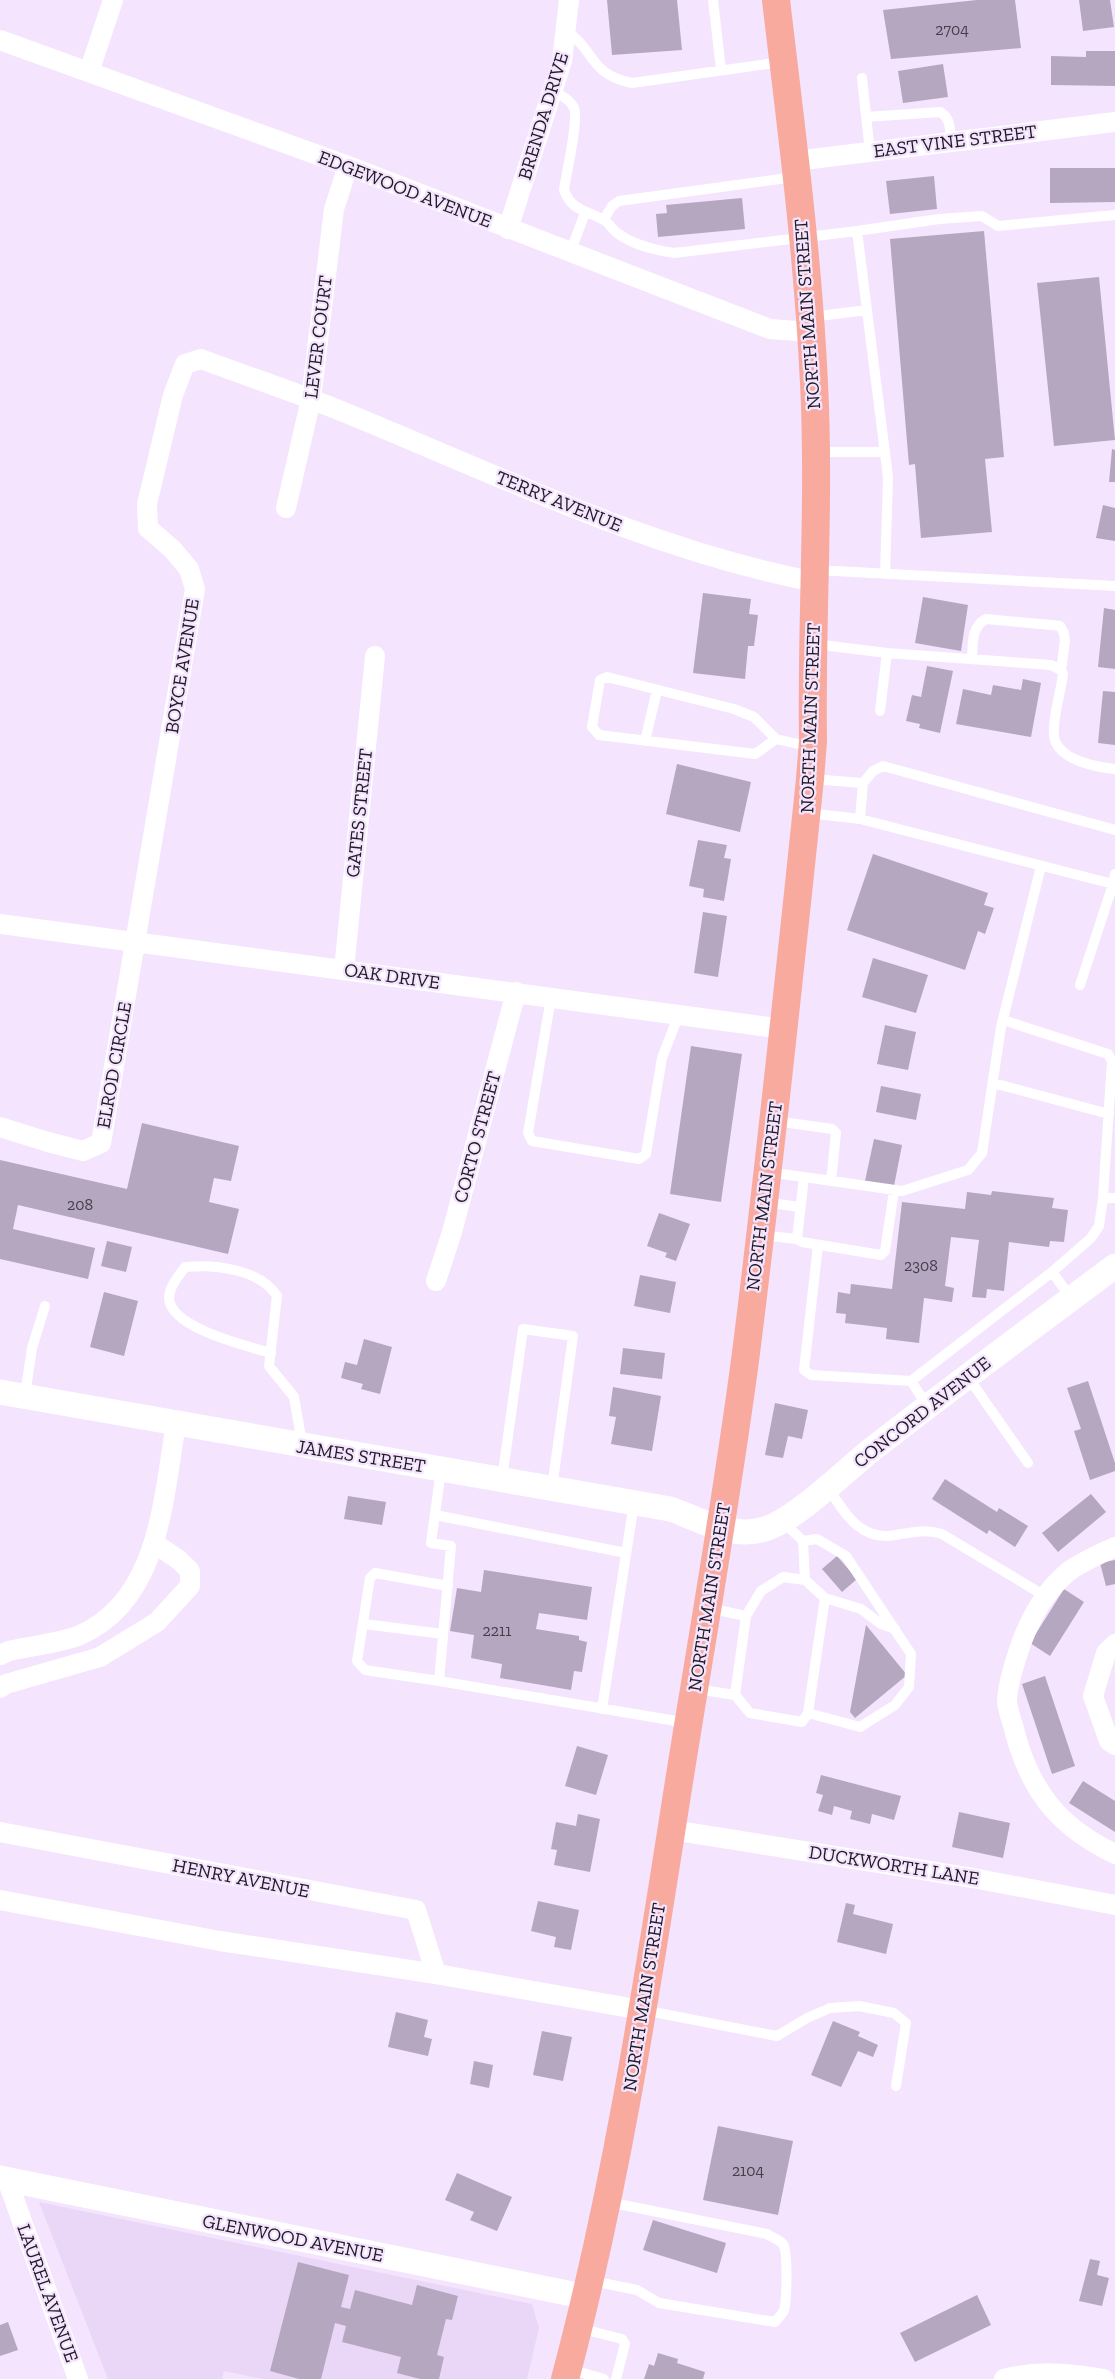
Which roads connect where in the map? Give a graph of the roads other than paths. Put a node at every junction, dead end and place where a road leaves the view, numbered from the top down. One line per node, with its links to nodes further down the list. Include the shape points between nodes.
1 (113, 0): 9 (street)
2 (569, 0): 5 (street, BRENDA DRIVE)
3 (713, 0): 8 (lane)
4 (776, 0): 7 (main road, NORTH MAIN STREET)
5 (566, 31): 8 (lane, via 576,38 602,72 616,80 632,83); 11 (street, BRENDA DRIVE, via 562,61)
6 (0, 40): 9 (street, EDGEWOOD AVENUE)
7 (784, 62): 8 (lane); 17 (main road, NORTH MAIN STREET)
8 (720, 70)
9 (89, 72): 16 (street, EDGEWOOD AVENUE)
10 (862, 78): 12 (lane)
11 (552, 92): 18 (lane, via 566,98 574,108 576,120 564,190 568,201); 21 (street, BRENDA DRIVE)
12 (866, 117): 14 (lane, via 940,112 949,122); 15 (lane)
13 (1115, 122): 14 (street, EAST VINE STREET)
14 (951, 142): 15 (street, EAST VINE STREET)
15 (870, 152): 17 (street, EAST VINE STREET)
16 (348, 166): 21 (street, EDGEWOOD AVENUE); 27 (street, LEVER COURT, via 334,209)
17 (796, 169): 20 (lane, via 619,200); 23 (main road, NORTH MAIN STREET)
18 (585, 213): 20 (lane); 24 (lane)
19 (1115, 215): 22 (lane, via 998,226 982,216)
20 (604, 219): 23 (lane, via 630,241 674,253)
21 (508, 229): 24 (street, EDGEWOOD AVENUE)
22 (858, 231): 23 (lane); 25 (lane)
23 (802, 236): 26 (main road, NORTH MAIN STREET)
24 (570, 253): 26 (street, EDGEWOOD AVENUE, via 770,329)
25 (867, 310): 26 (lane); 29 (lane)
26 (810, 324): 28 (main road, NORTH MAIN STREET)
27 (311, 400): 30 (street, LEVER COURT); 32 (street, TERRY AVENUE, via 655,539 761,571); 53 (street, BOYCE AVENUE, via 200,359 185,364 173,395 147,504 148,528 189,568 194,589)
28 (816, 452): 29 (lane); 32 (main road, NORTH MAIN STREET)
29 (884, 452): 31 (lane, via 888,477)
30 (286, 508)
31 (885, 574): 32 (lane); 33 (lane)
32 (815, 576): 34 (main road, NORTH MAIN STREET)
33 (1115, 586)
34 (813, 644): 35 (lane); 43 (main road, NORTH MAIN STREET)
35 (887, 653): 37 (lane); 40 (lane)
36 (375, 656): 54 (street, GATES STREET)
37 (972, 659): 38 (lane, via 1051,665); 38 (lane, via 975,629 986,619 1060,626 1064,633)
38 (1061, 670): 44 (lane, via 1055,741 1059,748 1078,760)
39 (657, 690): 41 (lane, via 754,717); 42 (lane); 42 (lane, via 607,677 600,680 592,727 599,735)
40 (880, 712)
41 (776, 739): 42 (lane, via 755,754); 43 (lane)
42 (645, 741)
43 (812, 747): 45 (main road, NORTH MAIN STREET)
44 (1115, 769)
45 (810, 779): 46 (lane); 47 (main road, NORTH MAIN STREET)
46 (863, 783): 48 (lane); 49 (lane, via 872,771 883,766)
47 (807, 813): 48 (lane); 60 (main road, NORTH MAIN STREET)
48 (860, 819): 50 (lane)
49 (1115, 830)
50 (1042, 866): 51 (lane); 59 (lane)
51 (1114, 881): 55 (lane)
52 (0, 924): 53 (street, OAK DRIVE)
53 (135, 943): 54 (street, OAK DRIVE); 64 (street, ELROD CIRCLE, via 101,1143 84,1150)
54 (344, 970): 56 (street, OAK DRIVE)
55 (1080, 985)
56 (516, 992): 57 (street, OAK DRIVE); 78 (street, CORTO STREET)
57 (551, 998): 58 (street, OAK DRIVE); 58 (lane, via 528,1133 532,1141 639,1159 646,1154 662,1058)
58 (678, 1014): 60 (street, OAK DRIVE)
59 (1003, 1020): 61 (lane); 62 (lane, via 1108,1054 1112,1061)
60 (784, 1029): 63 (main road, NORTH MAIN STREET)
61 (993, 1083): 62 (lane); 68 (lane, via 982,1153 968,1170)
62 (1109, 1114): 69 (lane)
63 (773, 1120): 65 (main road, NORTH MAIN STREET); 67 (lane, via 832,1129 836,1133)
64 (0, 1127)
65 (767, 1172): 66 (lane); 71 (main road, NORTH MAIN STREET)
66 (804, 1177): 67 (lane); 72 (lane)
67 (831, 1181): 68 (lane)
68 (894, 1191): 75 (lane, via 885,1251 881,1256)
69 (1103, 1198): 70 (lane); 77 (lane, via 1098,1226 1091,1238)
70 (1115, 1198)
71 (764, 1202): 72 (lane); 73 (main road, NORTH MAIN STREET)
72 (799, 1207): 74 (lane)
73 (760, 1235): 74 (lane); 97 (main road, NORTH MAIN STREET)
74 (797, 1239): 75 (lane)
75 (818, 1245): 83 (lane, via 804,1370 810,1375)
76 (1114, 1268): 79 (street, CONCORD AVENUE)
77 (1052, 1272): 79 (lane); 83 (lane)
78 (436, 1281)
79 (1072, 1299): 82 (street, CONCORD AVENUE)
80 (45, 1306): 85 (lane, via 32,1348)
81 (271, 1353): 81 (lane, via 276,1296 272,1289 251,1275 206,1265 185,1267 173,1284 169,1298 174,1310 183,1319 212,1335); 88 (lane, via 270,1366 294,1397)
82 (968, 1376): 86 (street, CONCORD AVENUE); 89 (lane)
83 (911, 1381): 86 (lane)
84 (0, 1392): 85 (street, JAMES STREET)
85 (25, 1396): 87 (street, JAMES STREET)
86 (928, 1407): 92 (street, CONCORD AVENUE)
87 (176, 1424): 88 (street, JAMES STREET); 99 (street)
88 (302, 1447): 90 (street, JAMES STREET)
89 (1028, 1463)
90 (441, 1470): 91 (street, JAMES STREET); 95 (lane)
91 (502, 1480): 93 (street, JAMES STREET); 93 (lane, via 523,1329 572,1336)
92 (827, 1486): 96 (street, CONCORD AVENUE); 104 (lane, via 852,1521 869,1534 889,1536 929,1530 942,1534)
93 (552, 1489): 94 (street, JAMES STREET)
94 (634, 1503): 97 (street, JAMES STREET, via 670,1509 698,1518); 101 (lane)
95 (435, 1515): 101 (lane); 103 (lane, via 431,1543 451,1546)
96 (782, 1521): 97 (street, CONCORD AVENUE, via 750,1532); 98 (lane)
97 (720, 1530): 106 (main road, NORTH MAIN STREET)
98 (803, 1541): 102 (lane); 109 (lane, via 817,1540 846,1556)
99 (154, 1543): 112 (street, via 134,1591 105,1620 79,1636); 114 (street, via 190,1571 190,1586 157,1622 100,1657)
100 (1115, 1547): 104 (street, via 1068,1572)
101 (626, 1553): 117 (lane)
102 (805, 1580): 105 (lane); 107 (lane, via 783,1577 761,1591)
103 (448, 1586): 108 (lane, via 374,1573 370,1578); 110 (lane)
104 (1046, 1596): 123 (street, via 1031,1617 1018,1652 1007,1701 1022,1756 1039,1793 1065,1822 1090,1842)
105 (825, 1598): 109 (lane, via 861,1609 881,1624); 118 (lane)
106 (707, 1608): 107 (lane); 115 (main road, NORTH MAIN STREET)
107 (746, 1616): 116 (lane)
108 (364, 1624): 110 (lane); 113 (lane, via 357,1661 365,1670)
109 (895, 1629): 118 (lane, via 911,1654 909,1687 895,1705 860,1727)
110 (443, 1634): 113 (lane)
111 (1115, 1644): 120 (street, via 1106,1653 1093,1696 1108,1740)
112 (0, 1655)
113 (439, 1682): 117 (lane)
114 (0, 1688)
115 (694, 1689): 116 (lane); 119 (main road, NORTH MAIN STREET)
116 (735, 1695): 118 (lane, via 750,1713 802,1722)
117 (602, 1709): 119 (lane)
118 (808, 1713)
119 (689, 1723): 121 (main road, NORTH MAIN STREET)
120 (1115, 1745)
121 (672, 1830): 125 (street, DUCKWORTH LANE, via 973,1878); 127 (main road, NORTH MAIN STREET)
122 (0, 1832): 126 (street, HENRY AVENUE, via 416,1910)
123 (1115, 1854)
124 (0, 1900): 126 (street, via 220,1941)
125 (1115, 1905)
126 (436, 1974): 127 (street)
127 (642, 2010): 128 (lane, via 777,2036 830,2008 858,2006 894,2013 906,2023); 130 (main road, NORTH MAIN STREET)
128 (896, 2086)
129 (4, 2179): 131 (street, GLENWOOD AVENUE); 134 (street, LAUREL AVENUE)
130 (607, 2202): 131 (main road, NORTH MAIN STREET); 131 (lane, via 766,2234 783,2244 788,2288 784,2311 775,2322 766,2321 659,2303 637,2290)
131 (589, 2289): 132 (main road, NORTH MAIN STREET)
132 (579, 2328): 133 (main road, NORTH MAIN STREET); 136 (lane, via 622,2339 626,2344)
133 (567, 2374): 135 (lane)
134 (78, 2379)
135 (604, 2379)
136 (616, 2379)
137 (1004, 2379): 138 (street, via 1023,2373 1078,2374)
138 (1104, 2379)

